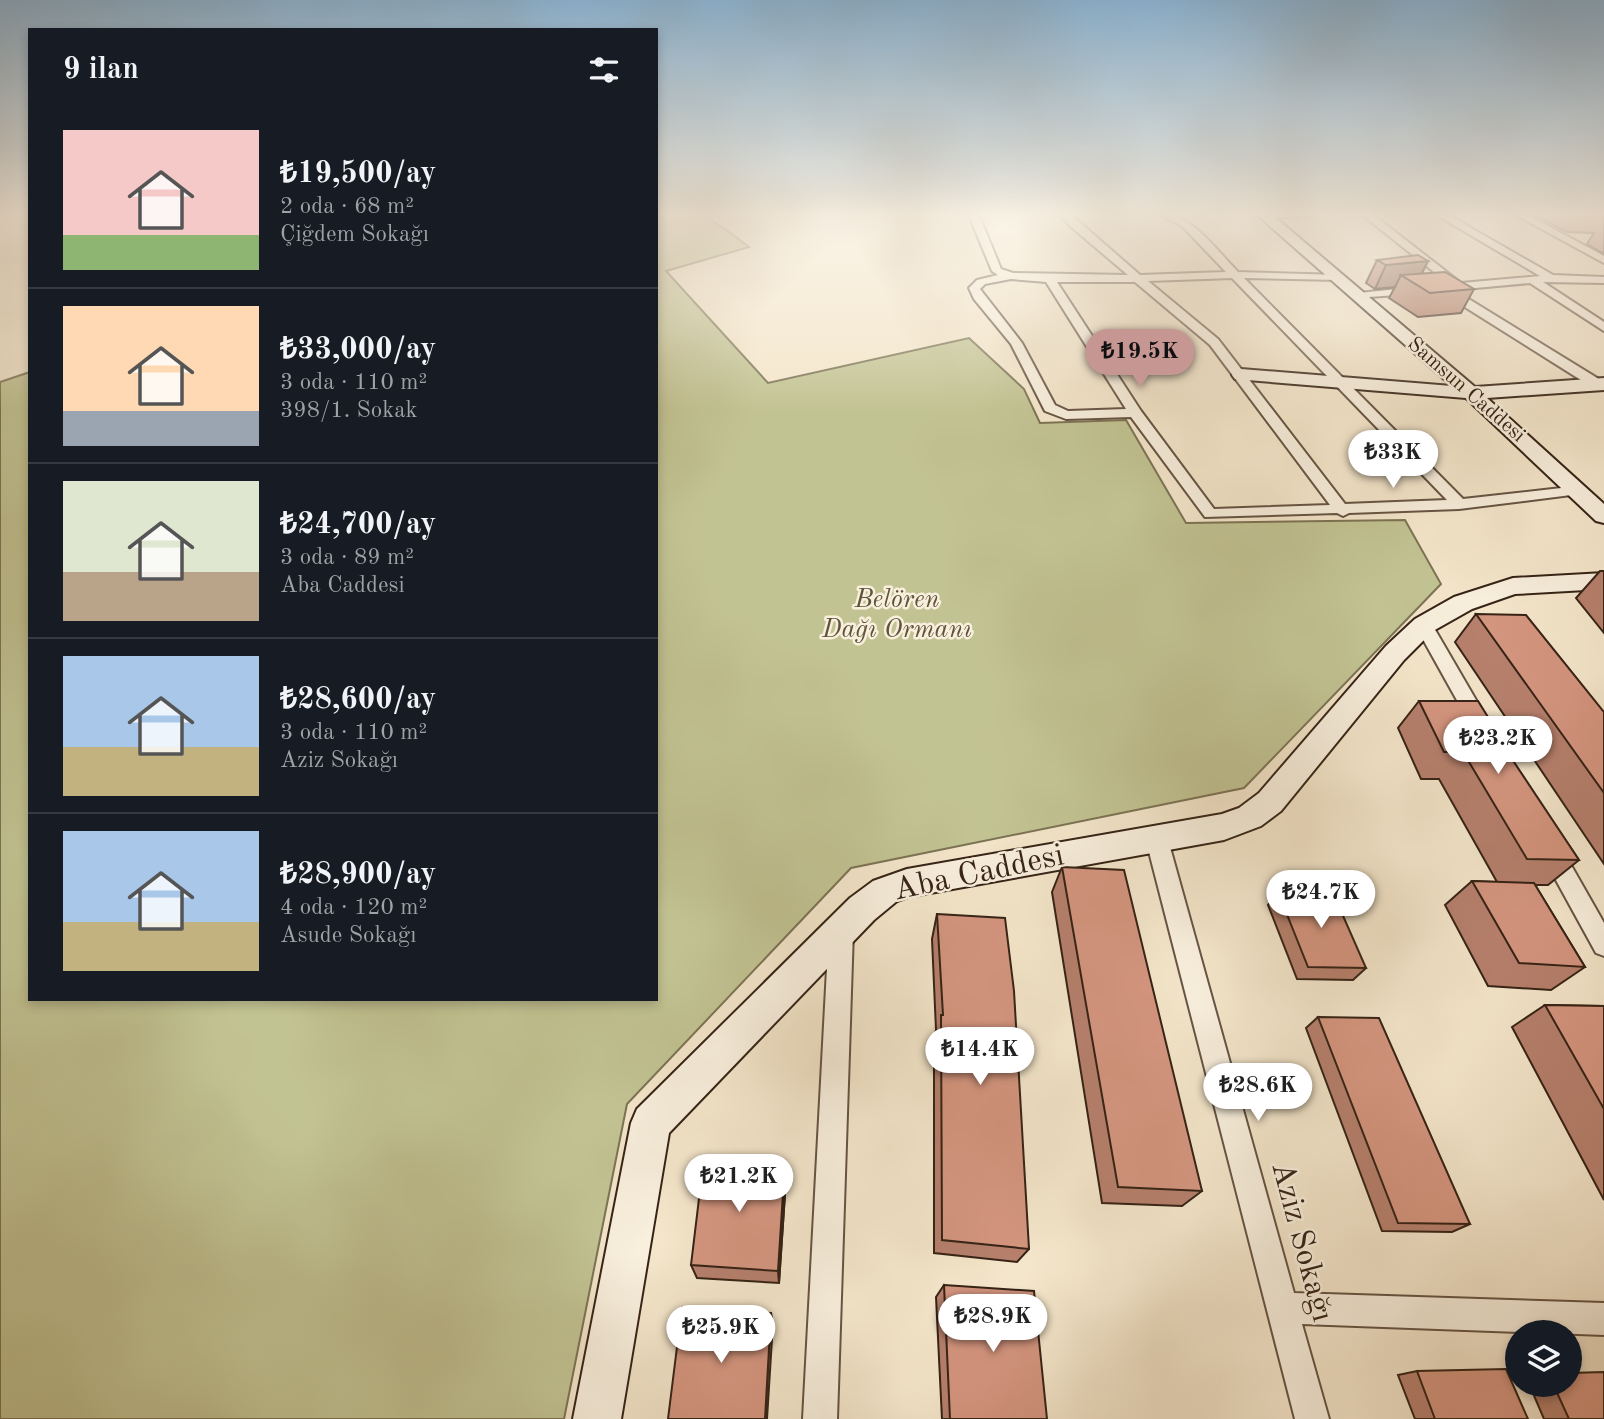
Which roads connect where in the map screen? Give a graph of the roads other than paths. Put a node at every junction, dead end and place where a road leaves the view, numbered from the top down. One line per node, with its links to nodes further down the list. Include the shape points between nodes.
1 (994, 279): 19 (street, via 974,288 1016,343 1050,408 1066,415)
2 (1050, 279): 19 (street)
3 (1138, 279): 15 (street, via 1211,339)
4 (1239, 279): 16 (street)
5 (1339, 279): 13 (street, Samsun Caddesi)
6 (1449, 279): 11 (street)
7 (1540, 279): 9 (street)
8 (1583, 279): 10 (street)
9 (1533, 280): 11 (street); 14 (street)
10 (1604, 280)
11 (1459, 287): 12 (street)
12 (1443, 288): 13 (street); 17 (street)
13 (1358, 296): 18 (street, Samsun Caddesi)
14 (1604, 327)
15 (1241, 375): 16 (street); 22 (street)
16 (1340, 383): 18 (street); 21 (street)
17 (1597, 388): 18 (street)
18 (1471, 393): 20 (street, Samsun Caddesi)
19 (1135, 413): 22 (street, via 1210,514)
20 (1579, 490): 21 (street); 23 (street, Samsun Caddesi)
21 (1459, 504): 22 (street)
22 (1343, 511)
23 (1604, 516)
24 (1604, 581): 25 (street, Aba Caddesi, via 1513,586 1463,603)
25 (1424, 625): 26 (street); 28 (street, Aba Caddesi, via 1270,802 1250,817 1224,827)
26 (1490, 743)
27 (1544, 838): 30 (street)
28 (1157, 840): 29 (street, Aba Caddesi, via 907,883 885,891); 31 (street, Aziz Sokağı)
29 (841, 931): 33 (street, Aba Caddesi, via 651,1123); 34 (street)
30 (1604, 945)
31 (1282, 1308): 32 (street); 35 (street, Aziz Sokağı)
32 (1604, 1319)
33 (597, 1419)
34 (820, 1419)
35 (1311, 1419)

